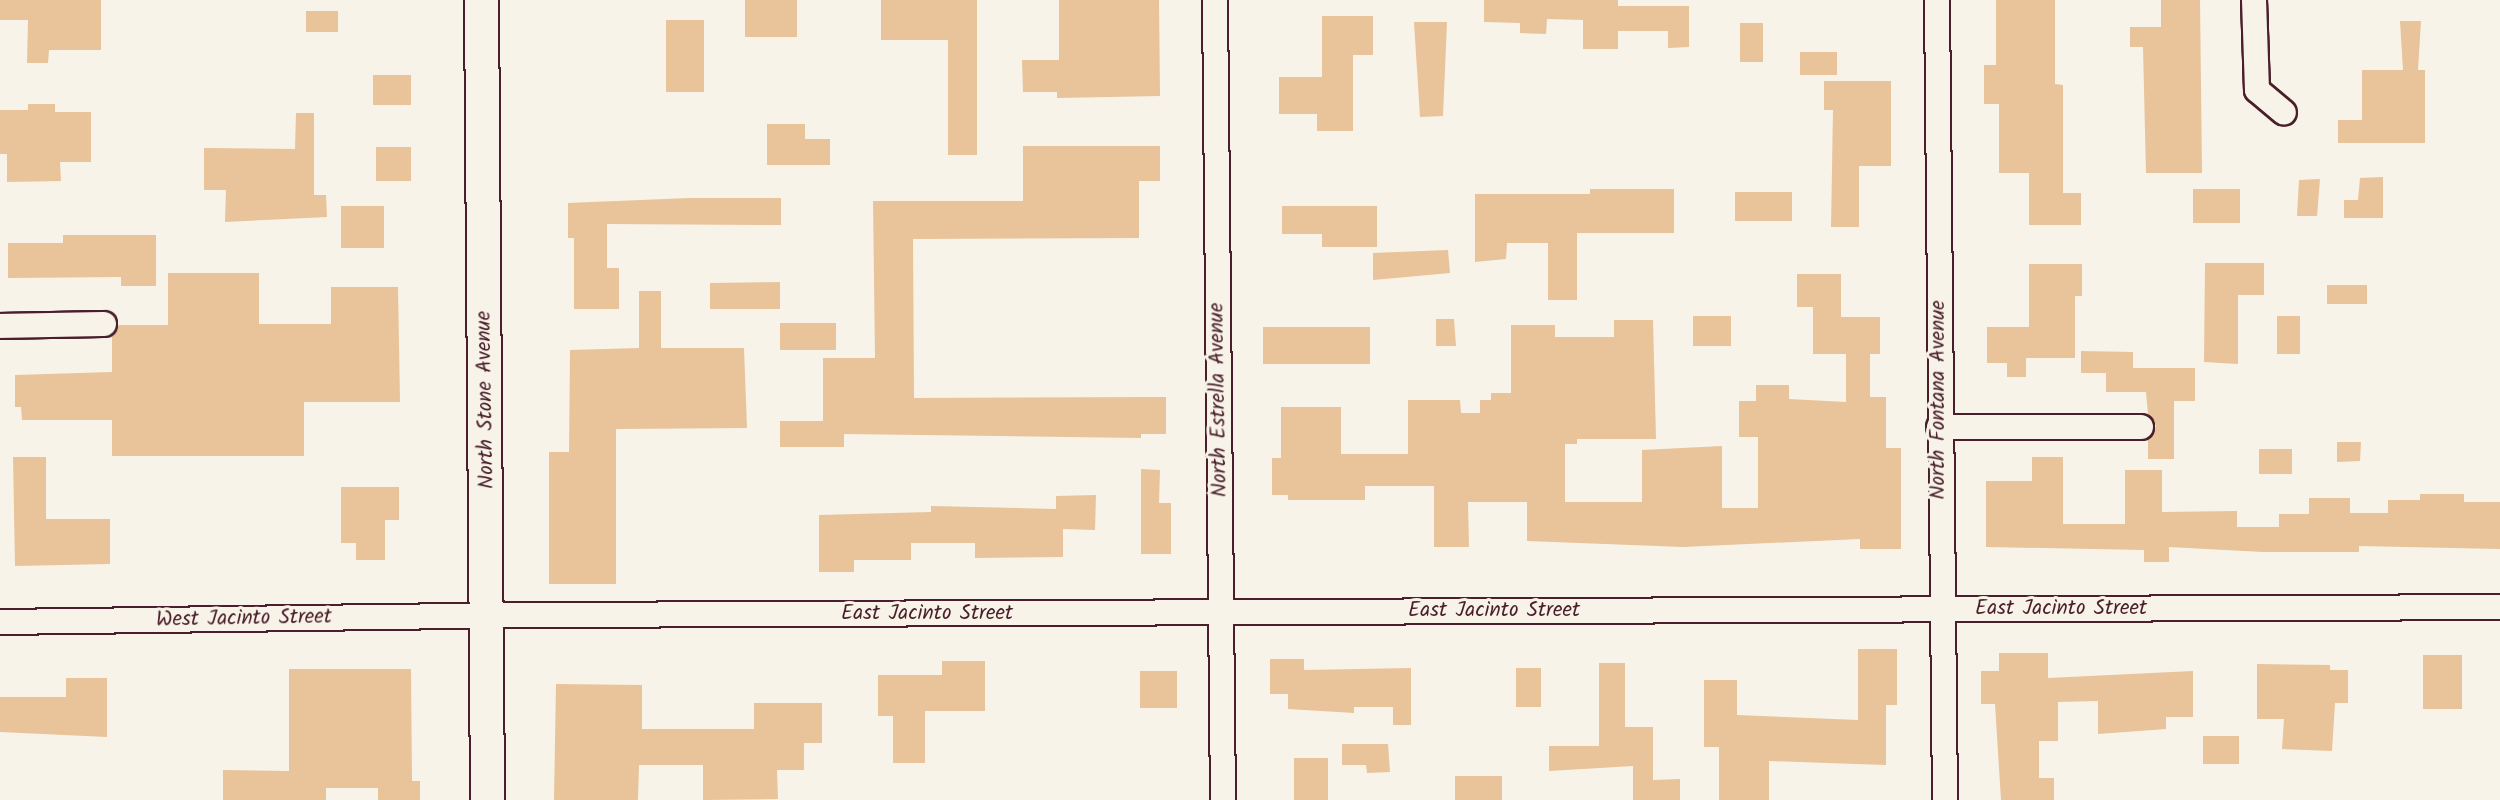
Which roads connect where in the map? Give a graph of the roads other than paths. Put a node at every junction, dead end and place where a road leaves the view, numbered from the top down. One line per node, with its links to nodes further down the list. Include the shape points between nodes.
1 (481, 0): 13 (main road, North Stone Avenue)
2 (1215, 0): 12 (street, North Estrella Avenue)
3 (1937, 0): 9 (street, North Fontana Avenue)
4 (2254, 0): 5 (street, via 2257,90)
5 (2284, 113)
6 (104, 324): 7 (street)
7 (0, 326)
8 (2141, 426): 9 (street)
9 (1939, 427): 11 (street, North Fontana Avenue)
10 (2500, 607): 11 (street, East Jacinto Street)
11 (1940, 610): 12 (street, East Jacinto Street); 17 (street, North Fontana Avenue)
12 (1222, 612): 13 (street, East Jacinto Street); 16 (street, North Estrella Avenue)
13 (488, 615): 14 (street, West Jacinto Street); 15 (main road, North Stone Avenue)
14 (0, 622)
15 (486, 800)
16 (1223, 800)
17 (1945, 800)

